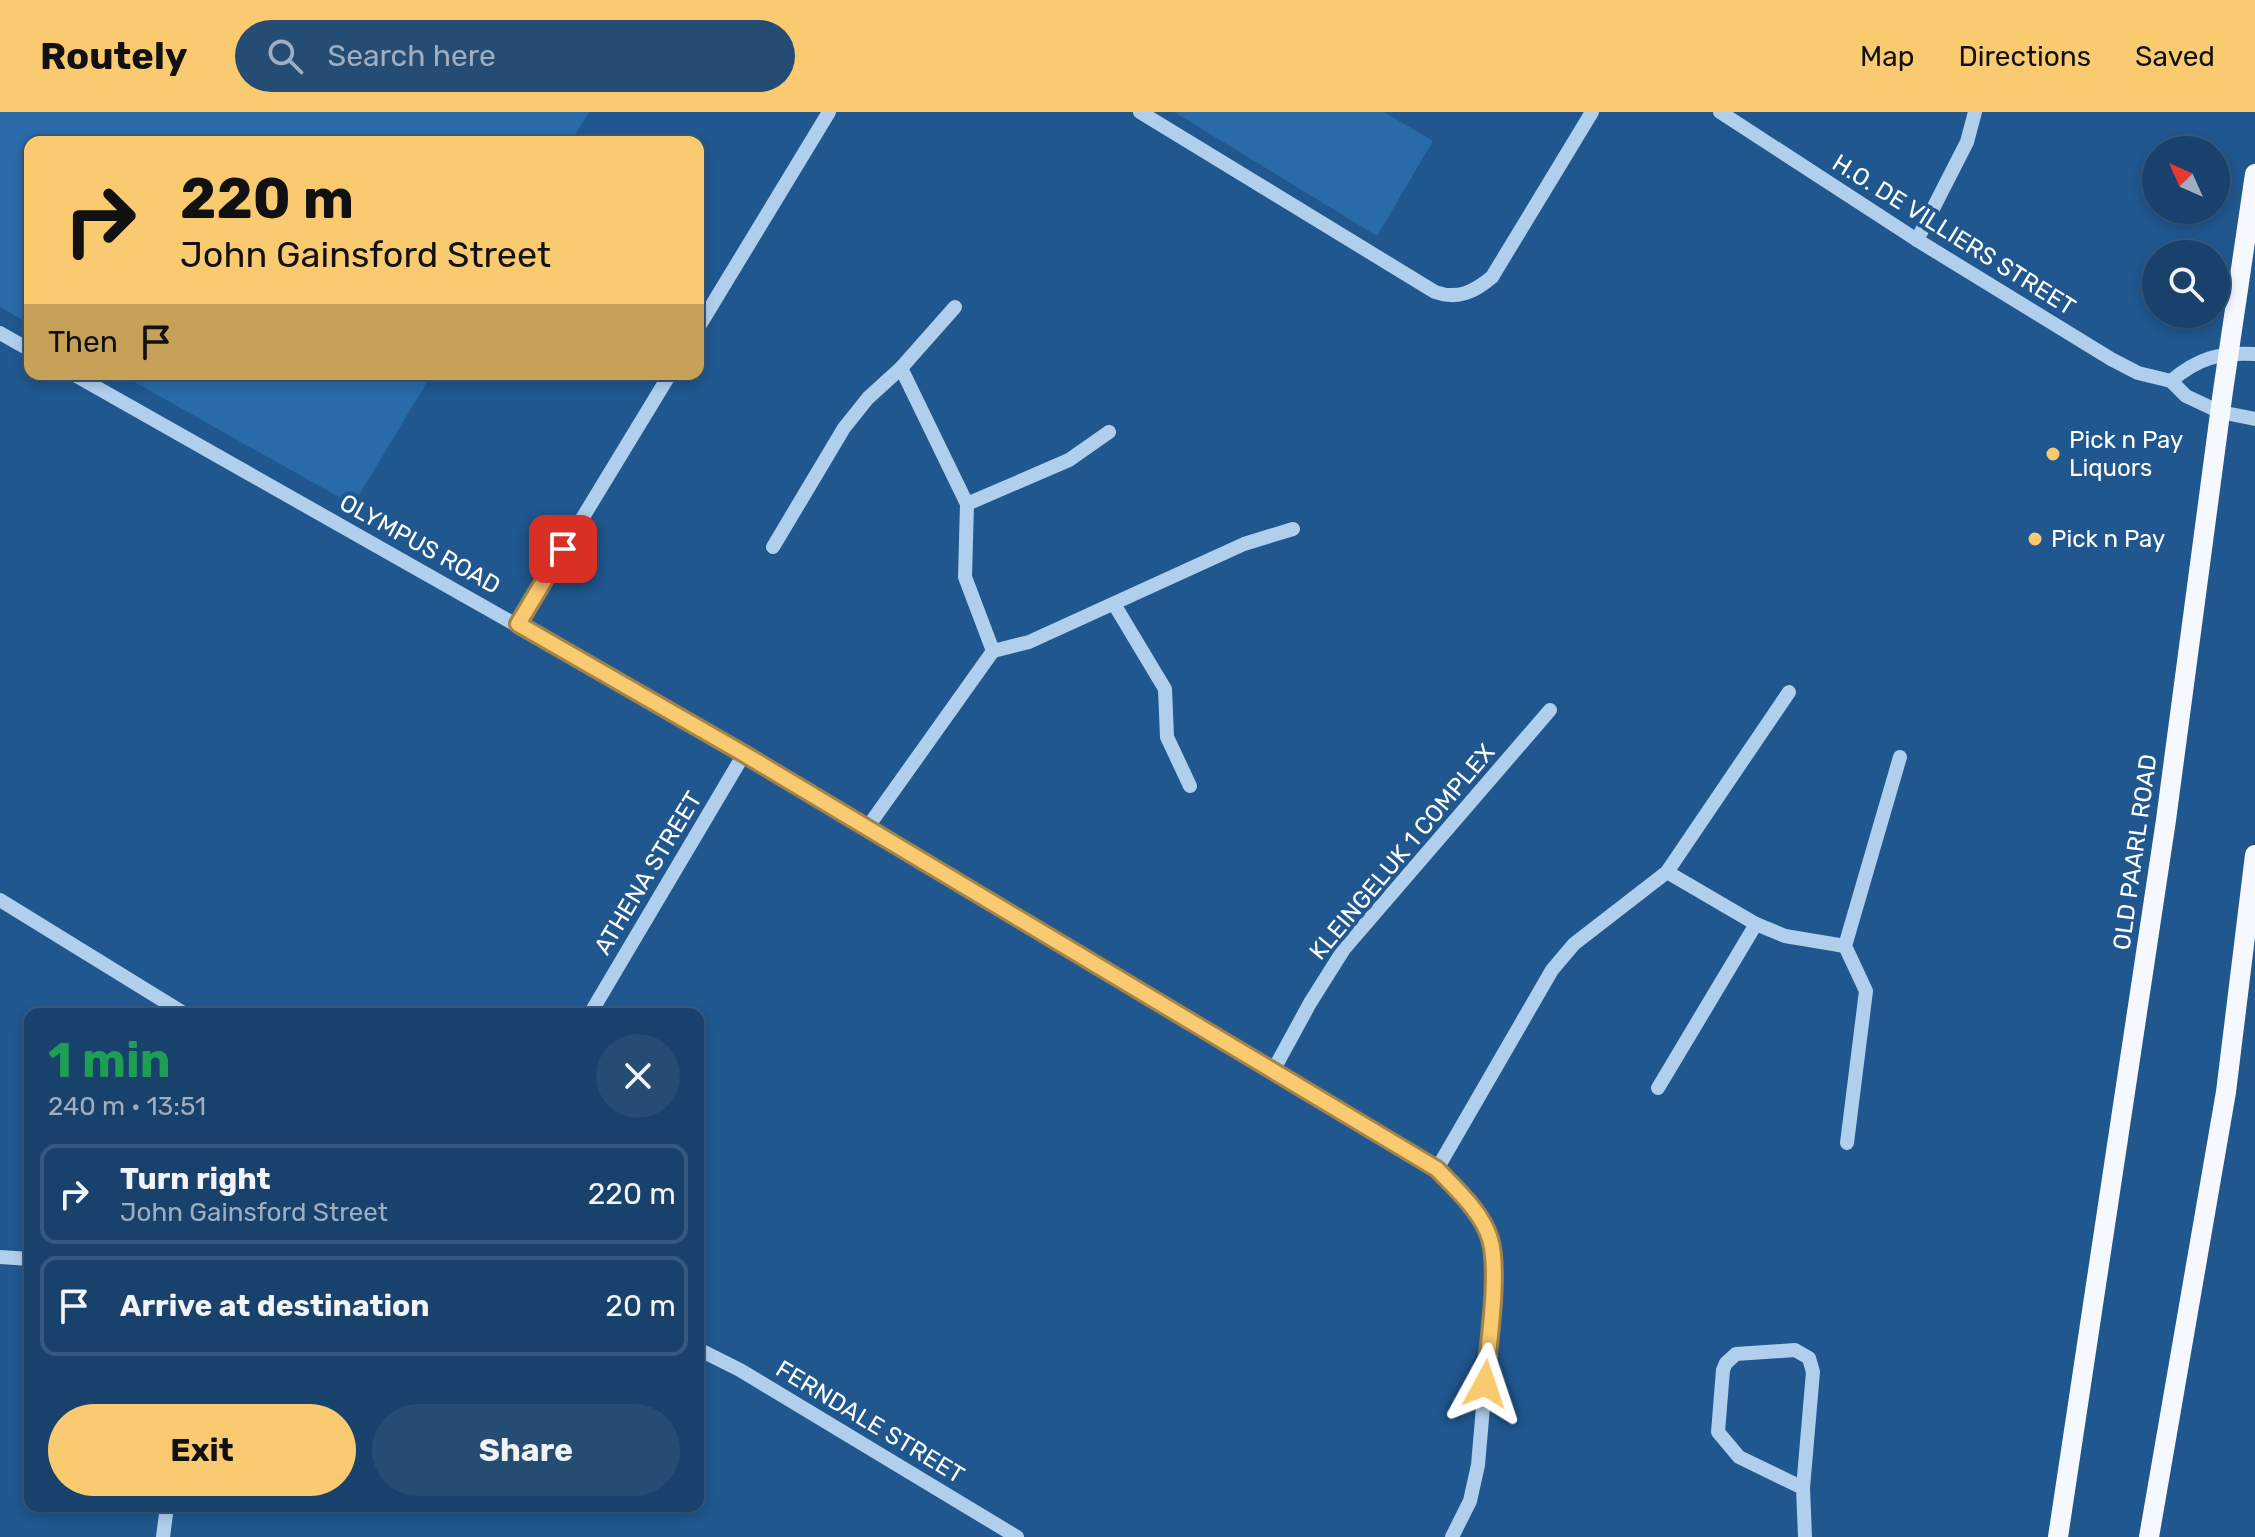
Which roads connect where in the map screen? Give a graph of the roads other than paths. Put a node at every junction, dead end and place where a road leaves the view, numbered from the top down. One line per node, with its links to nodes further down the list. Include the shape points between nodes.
1 (829, 112): 9 (street)
2 (1140, 112): 3 (street, via 1447,296 1465,294 1492,277)
3 (1592, 112)
4 (1720, 112): 7 (street, H.O. DE VILLIERS STREET)
5 (1975, 112): 7 (street, via 1967,142)
6 (2255, 174): 12 (main road, OLD PAARL ROAD)
7 (1917, 240): 17 (street, H.O. DE VILLIERS STREET, via 2111,359)
8 (955, 307): 14 (street)
9 (704, 318)
10 (0, 333): 11 (street)
11 (24, 347)
12 (2230, 352): 13 (street); 17 (street, via 2193,363); 18 (main road, OLD PAARL ROAD)
13 (2255, 354)
14 (901, 368): 21 (street); 23 (street, via 844,428)
15 (84, 380): 25 (street, OLYMPUS ROAD)
16 (666, 380): 25 (street)
17 (2171, 381): 18 (street, H.O. DE VILLIERS STREET, via 2186,396)
18 (2220, 412): 19 (street, H.O. DE VILLIERS STREET); 53 (main road, OLD PAARL ROAD, via 2166,820)
19 (2255, 419)
20 (1109, 432): 21 (street, via 1069,460)
21 (967, 504): 26 (street, via 965,577)
22 (1293, 529): 24 (street, via 1244,544)
23 (773, 547)
24 (1114, 604): 26 (street, via 1029,642); 31 (street, via 1165,689 1167,737)
25 (518, 624): 29 (street, OLYMPUS ROAD)
26 (993, 651): 32 (street)
27 (1789, 692): 34 (street)
28 (1550, 710): 40 (street, KLEINGELUK 1 COMPLEX, via 1344,949)
29 (744, 754): 32 (street, OLYMPUS ROAD); 39 (street, ATHENA STREET)
30 (1900, 757): 37 (street)
31 (1190, 786)
32 (867, 828): 40 (street, OLYMPUS ROAD)
33 (2255, 855): 54 (main road, via 2226,1092)
34 (1667, 872): 36 (street); 43 (street, via 1574,944 1552,970)
35 (0, 900): 38 (street)
36 (1756, 924): 37 (street, via 1785,936); 41 (street)
37 (1845, 946): 42 (street, via 1866,991)
38 (175, 1008)
39 (594, 1008)
40 (1273, 1071): 43 (street, OLYMPUS ROAD)
41 (1658, 1088)
42 (1847, 1143)
43 (1437, 1169): 51 (street, OLYMPUS ROAD, via 1474,1210 1490,1239 1493,1266 1478,1465 1470,1501)
44 (0, 1257): 45 (street)
45 (24, 1259)
46 (704, 1352): 50 (street, FERNDALE STREET)
47 (1803, 1488): 47 (street, via 1813,1372 1809,1358 1795,1350 1736,1354 1723,1370 1718,1432 1739,1457); 52 (street)
48 (166, 1512): 49 (street)
49 (163, 1537)
50 (1017, 1537)
51 (1452, 1537)
52 (1805, 1537)
53 (2058, 1537)
54 (2149, 1537)

